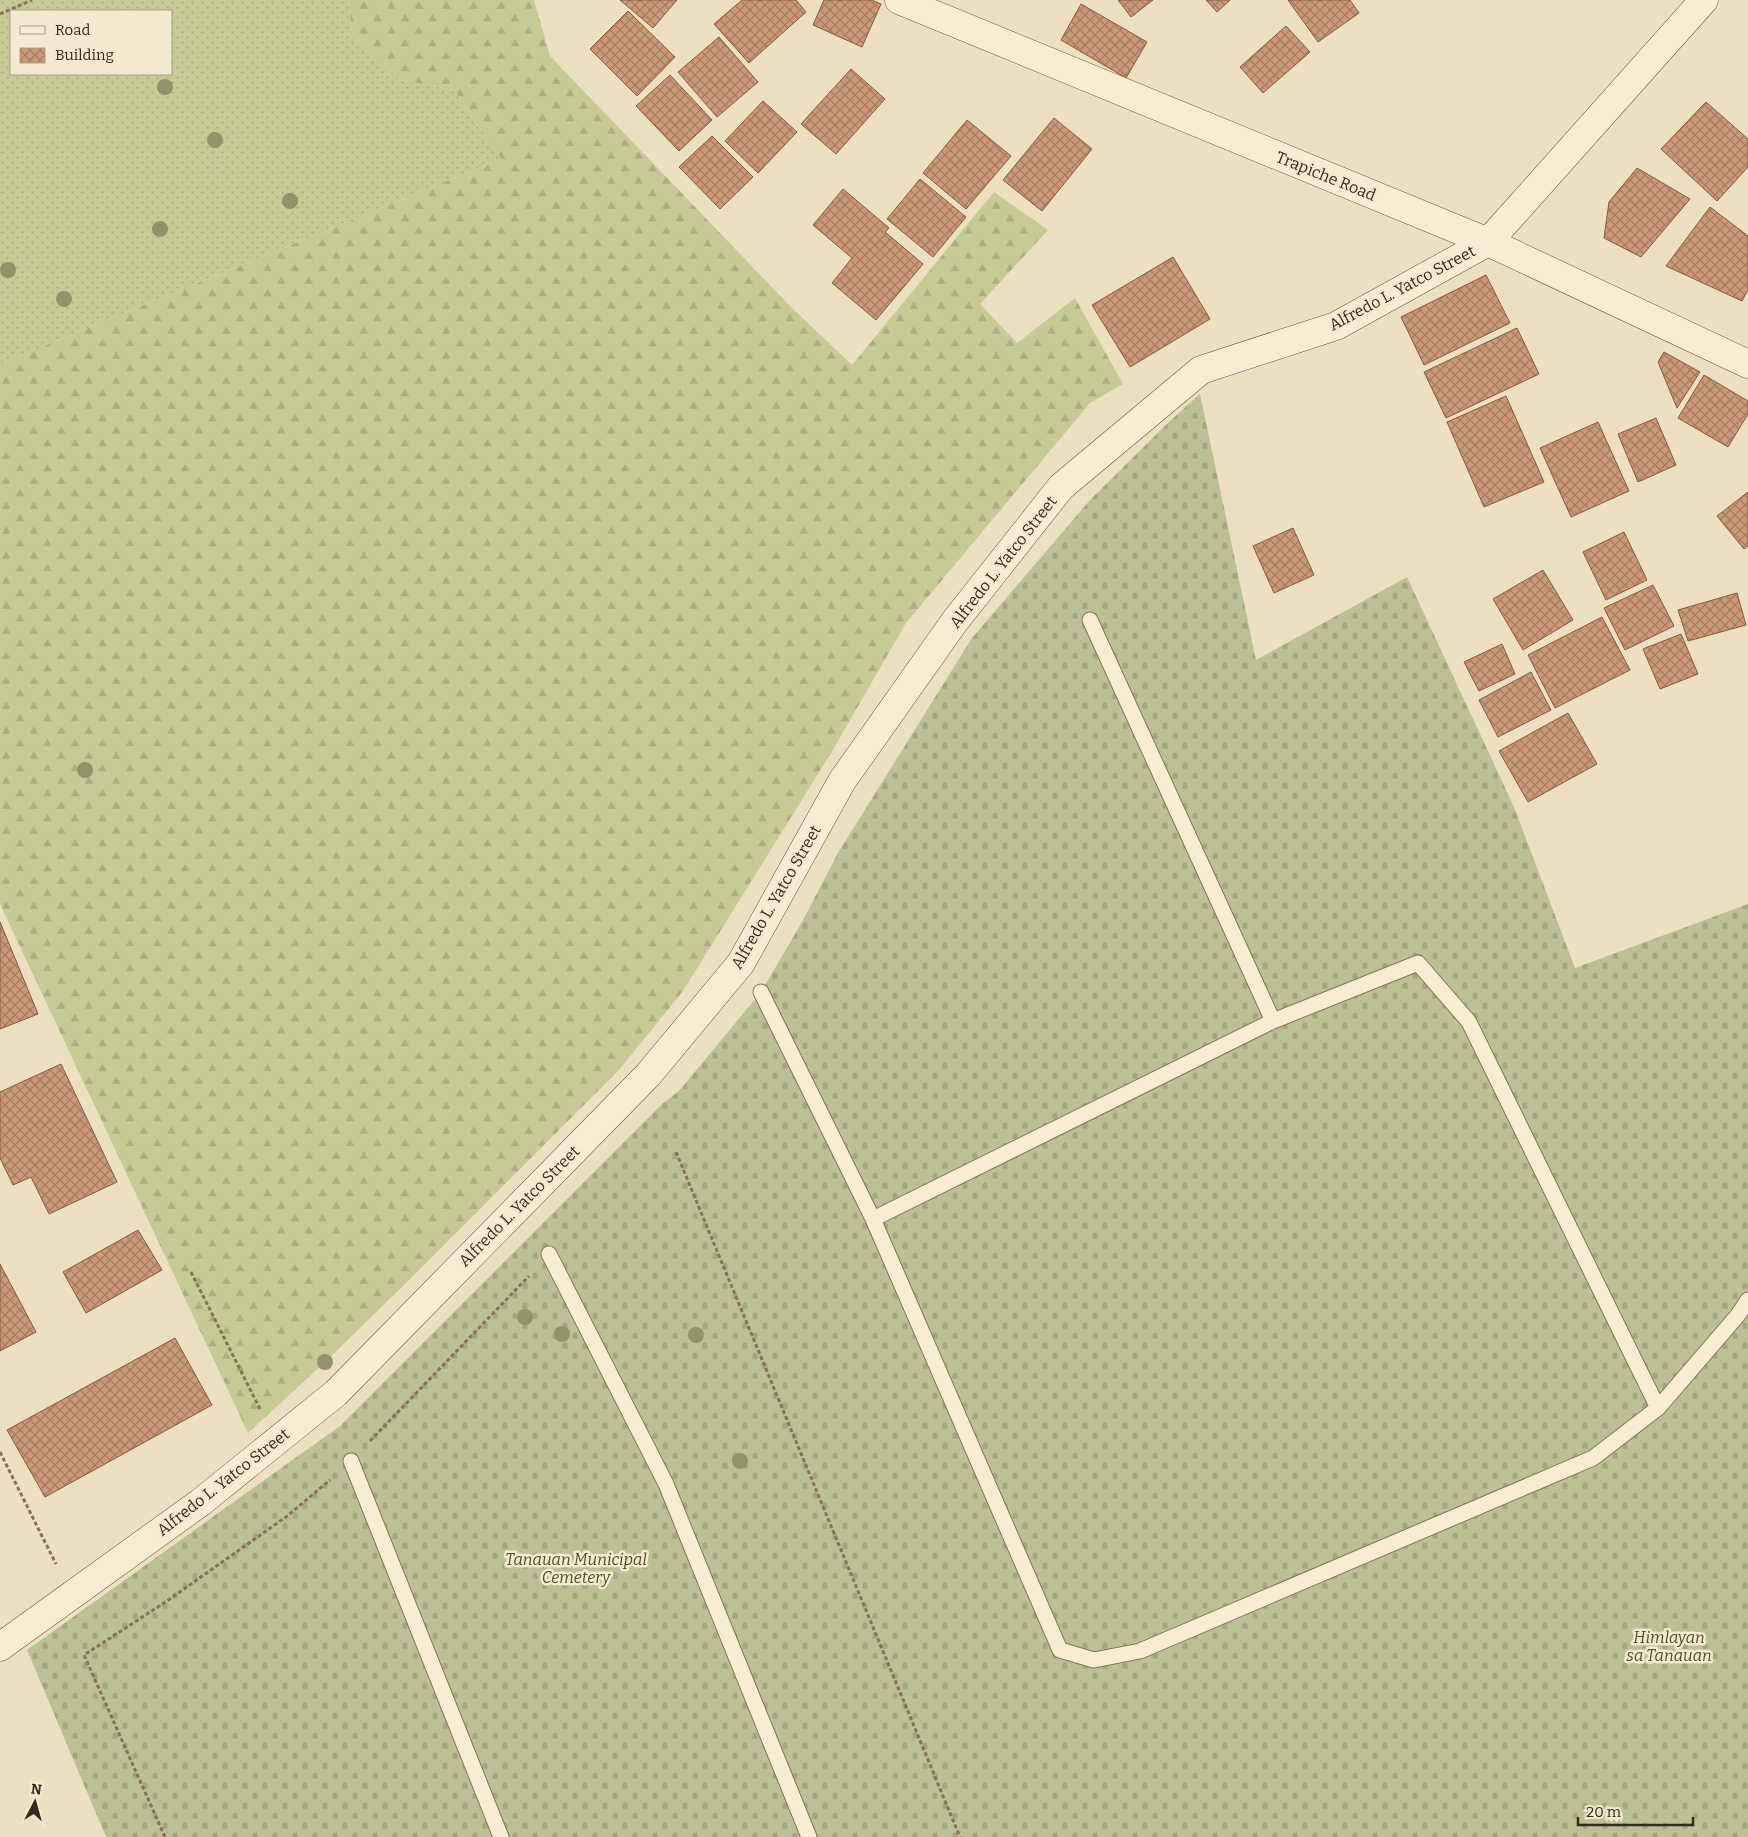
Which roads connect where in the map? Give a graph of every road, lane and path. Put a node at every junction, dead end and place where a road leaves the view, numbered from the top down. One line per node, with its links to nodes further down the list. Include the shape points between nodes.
1 (32, 0): 4 (path)
2 (899, 0): 5 (street, Trapiche Road)
3 (1704, 0): 5 (street, Alfredo L. Yatco Street)
4 (0, 14)
5 (1488, 242): 6 (street, Trapiche Road); 16 (street, Alfredo L. Yatco Street, via 1336,326 1200,370 1061,487 955,622 842,781 741,963 648,1075 336,1393)
6 (1748, 364)
7 (1090, 620): 9 (lane)
8 (761, 992): 11 (lane)
9 (1273, 1020): 11 (lane); 15 (lane, via 1418,963 1469,1022)
10 (676, 1152): 25 (path)
11 (873, 1219): 15 (lane, via 1060,1650 1094,1660 1140,1651 1592,1458)
12 (549, 1254): 24 (lane, via 666,1484)
13 (191, 1272): 16 (path)
14 (1748, 1300): 15 (lane)
15 (1658, 1408)
16 (276, 1441): 19 (street, Alfredo L. Yatco Street, via 201,1502)
17 (0, 1452): 19 (path)
18 (351, 1462): 23 (lane)
19 (72, 1596): 20 (street, Alfredo L. Yatco Street)
20 (0, 1647)
21 (84, 1655): 22 (path)
22 (165, 1837)
23 (500, 1837)
24 (809, 1837)
25 (960, 1837)

